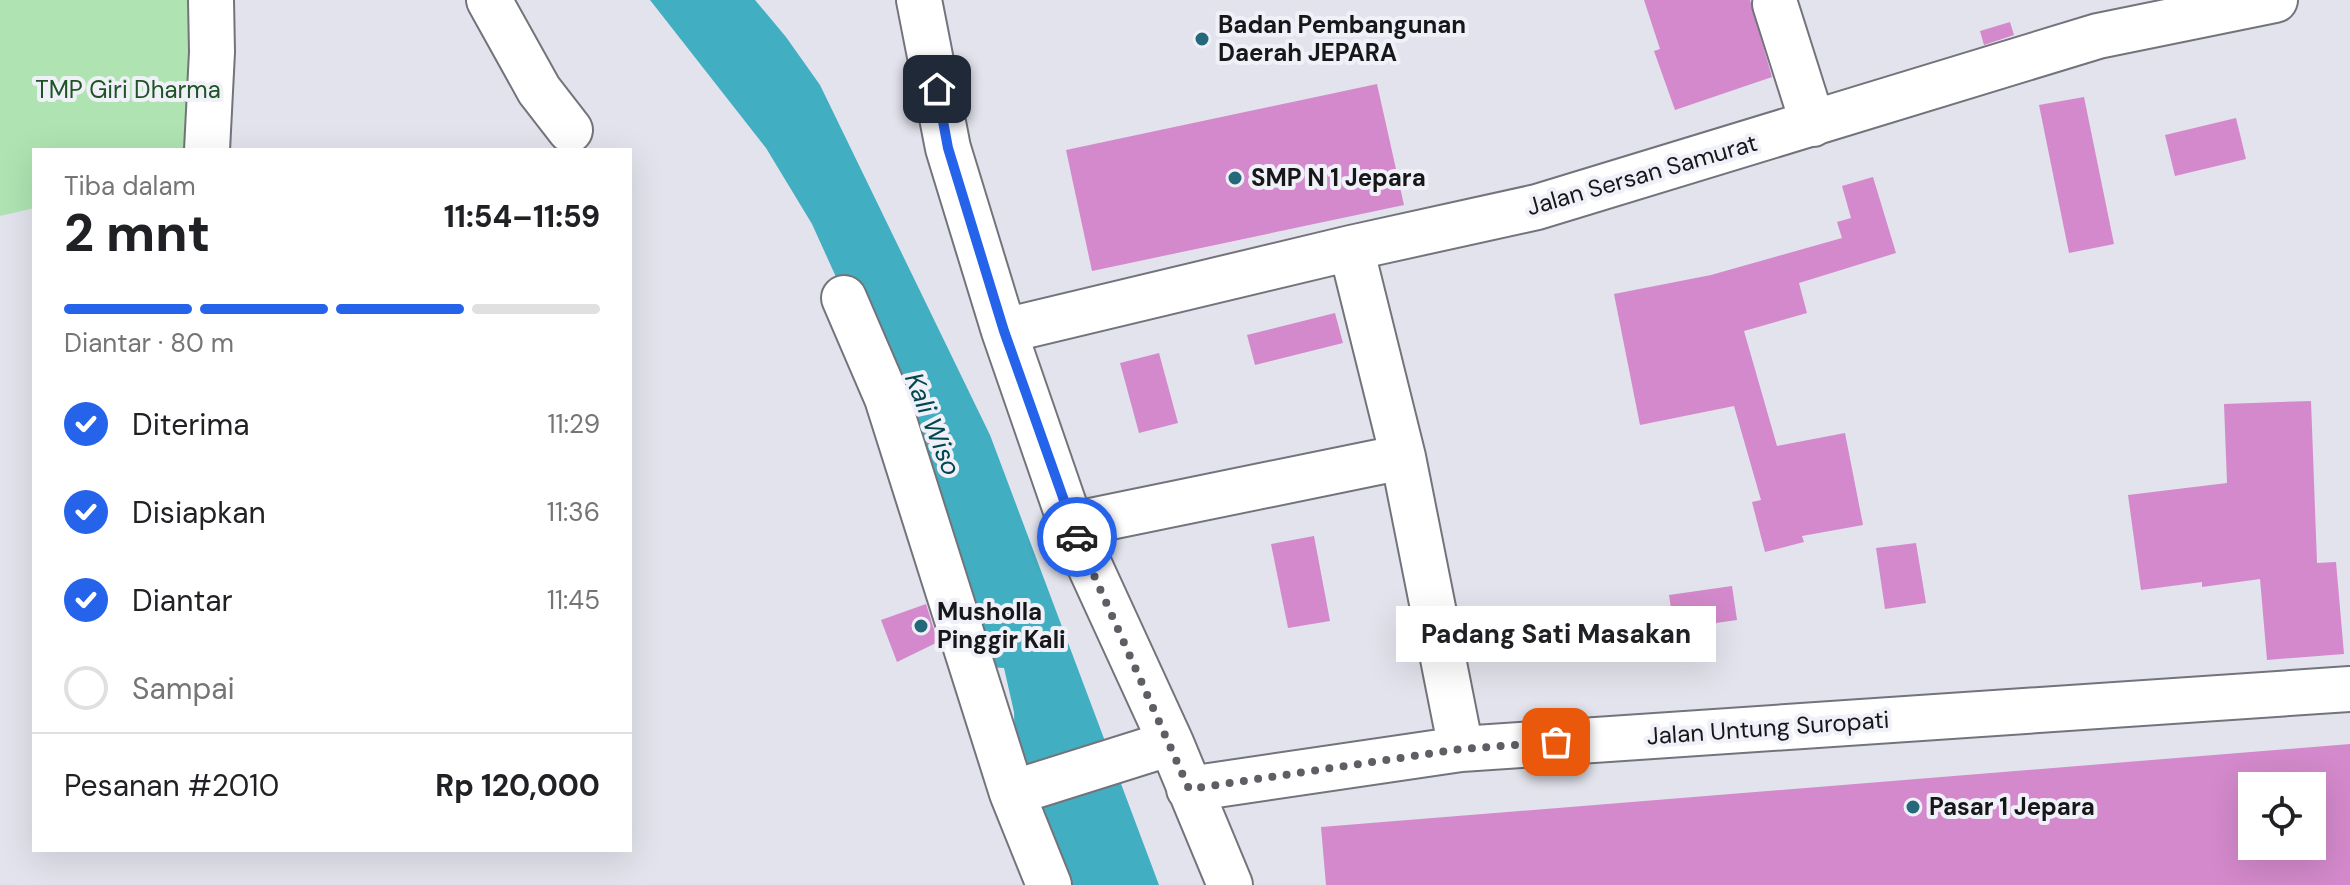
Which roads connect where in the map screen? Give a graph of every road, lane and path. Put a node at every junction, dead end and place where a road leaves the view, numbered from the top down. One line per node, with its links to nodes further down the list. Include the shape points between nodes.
1 (211, 0): 8 (street)
2 (489, 0): 7 (street, via 539,90)
3 (919, 0): 11 (street, via 948,148)
4 (2275, 0): 6 (street, Jalan Sersan Samurat, via 2098,36)
5 (1775, 4): 6 (street)
6 (1813, 124): 9 (street, Jalan Sersan Samurat, via 1537,207)
7 (570, 130)
8 (207, 148)
9 (1351, 248): 11 (street, Jalan Sersan Samurat); 12 (street)
10 (844, 298): 18 (street, via 887,398)
11 (1004, 331): 13 (street)
12 (1403, 457): 13 (street); 16 (street)
13 (1071, 525): 15 (street)
14 (2350, 689): 16 (street, Jalan Untung Suropati)
15 (1171, 743): 17 (street); 18 (street)
16 (1461, 749): 17 (street, Jalan Untung Suropati)
17 (1189, 789): 20 (street)
18 (1015, 792): 19 (street)
19 (1049, 885)
20 (1230, 885)

